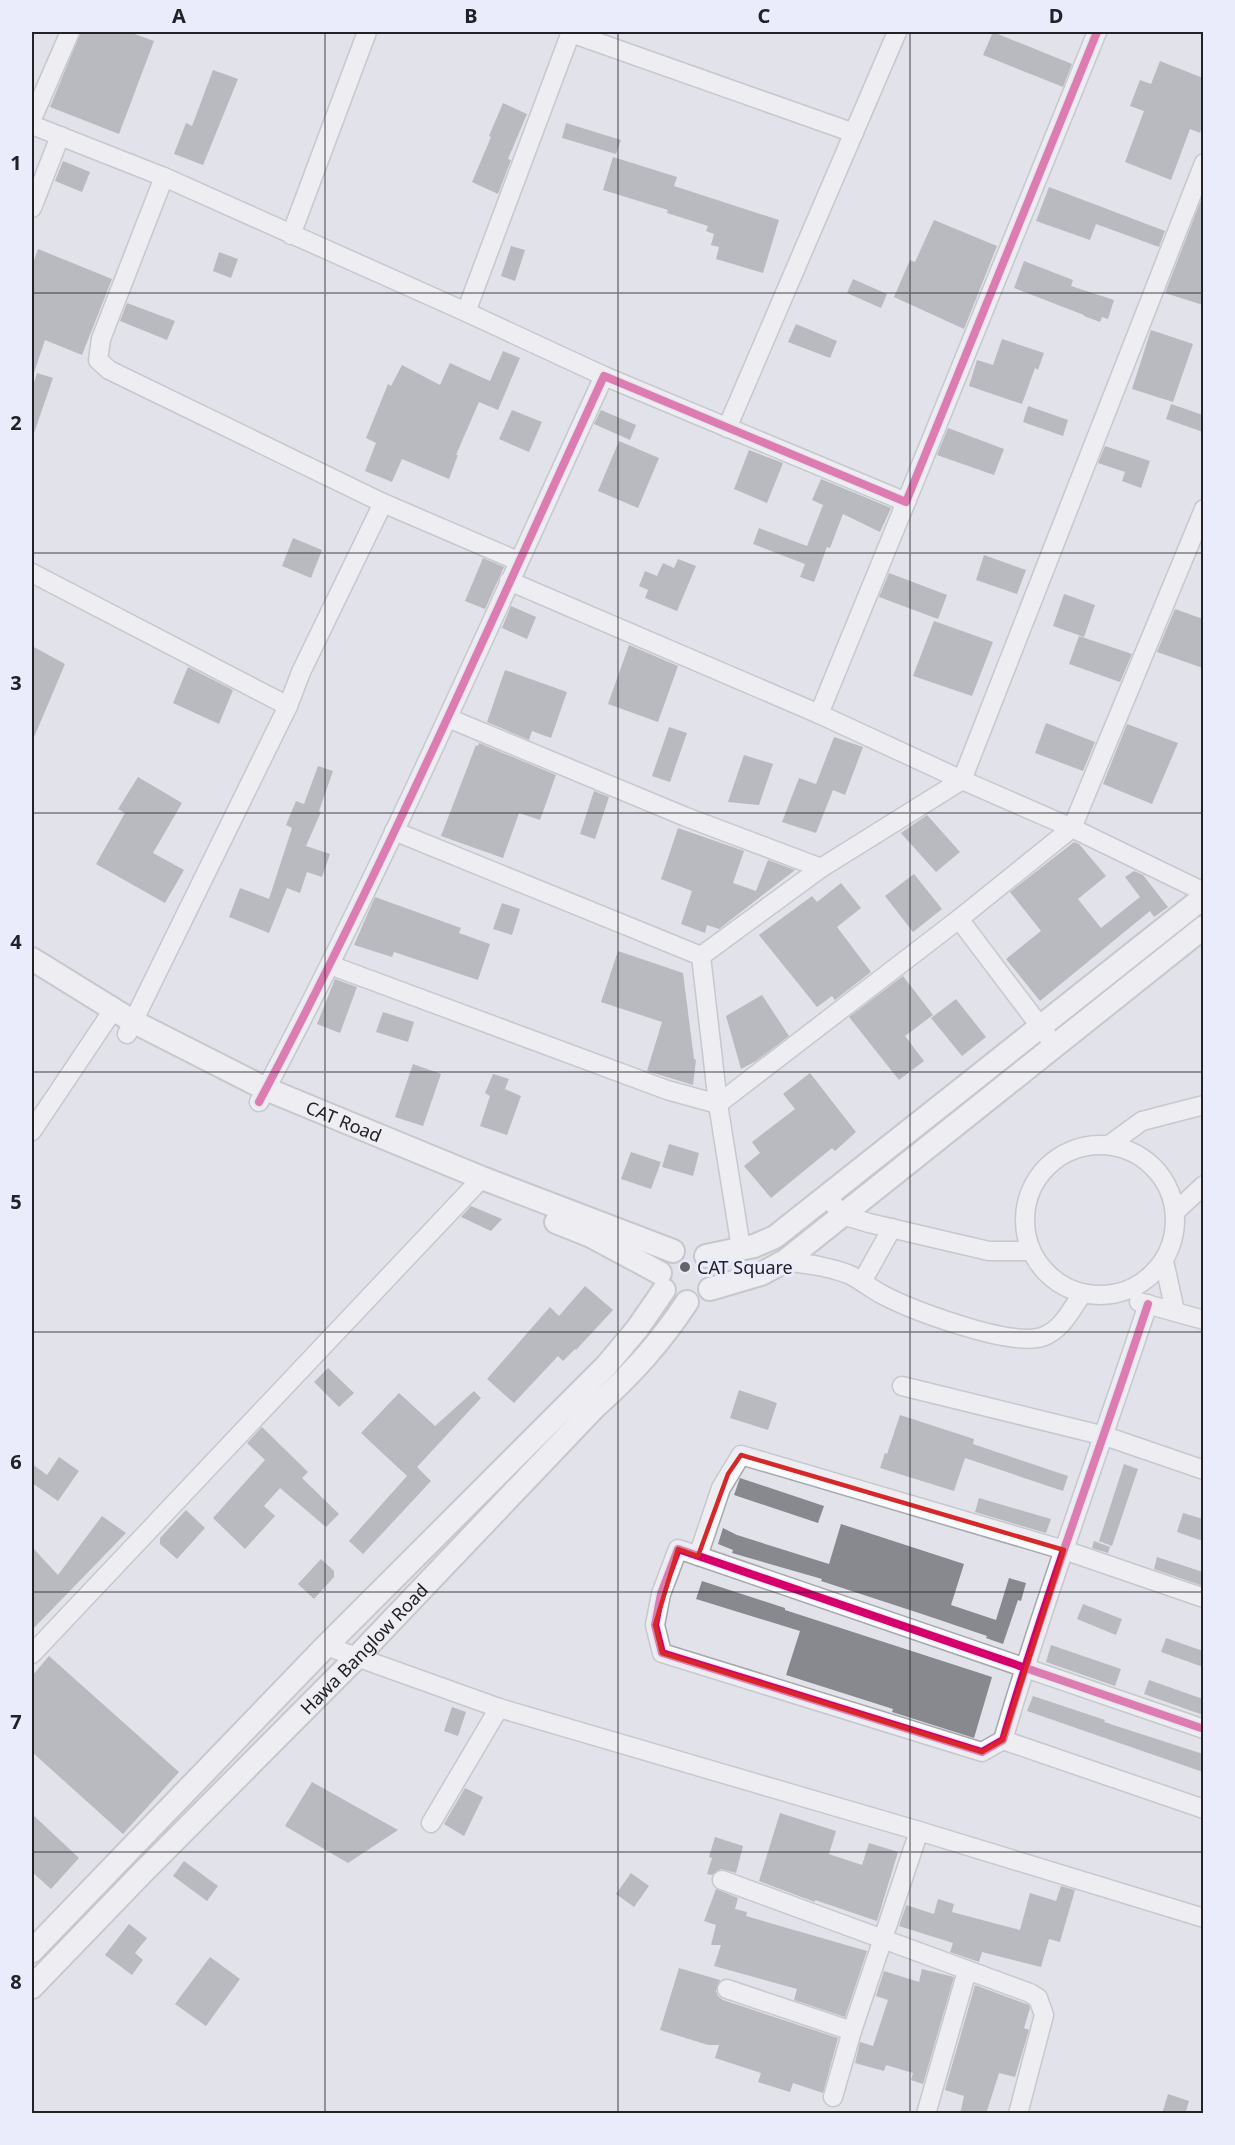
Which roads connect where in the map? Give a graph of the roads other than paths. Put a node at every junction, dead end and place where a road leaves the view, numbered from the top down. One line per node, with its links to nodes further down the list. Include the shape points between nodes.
1 (70, 32): 6 (street)
2 (367, 32): 13 (street)
3 (571, 32): 8 (street); 14 (street)
4 (897, 32): 8 (street)
5 (1097, 32): 17 (street)
6 (32, 119)
7 (32, 125): 9 (street)
8 (854, 133): 16 (street)
9 (60, 136): 11 (street); 12 (street)
10 (1203, 163): 26 (street)
11 (164, 177): 13 (street); 18 (street, via 101,339 98,360 109,370)
12 (32, 208)
13 (291, 235): 14 (street)
14 (466, 312): 15 (street)
15 (604, 376): 16 (street); 20 (street)
16 (727, 428): 17 (street)
17 (906, 502): 24 (street)
18 (383, 503): 20 (street); 23 (street, via 300,672)
19 (1203, 509): 27 (street)
20 (518, 561): 22 (street)
21 (32, 573): 23 (street)
22 (509, 581): 24 (street); 25 (street)
23 (288, 706): 39 (street)
24 (819, 714): 26 (street)
25 (448, 718): 28 (street); 29 (street)
26 (963, 780): 27 (street); 29 (street)
27 (1072, 828): 30 (street); 32 (street)
28 (394, 831): 34 (street); 36 (street)
29 (821, 868): 34 (street)
30 (1203, 892)
31 (1203, 897): 40 (street)
32 (959, 920): 40 (street); 43 (street)
33 (1203, 927): 41 (street)
34 (701, 956): 43 (street)
35 (32, 959): 38 (street, CAT Road)
36 (330, 965): 42 (street); 43 (street, via 667,1090)
37 (32, 977): 38 (street, CAT Road)
38 (109, 1016): 39 (street, CAT Road); 45 (street)
39 (130, 1028): 42 (street, CAT Road)
40 (1040, 1028): 41 (street); 49 (street)
41 (1055, 1046): 51 (street)
42 (263, 1096): 47 (street, CAT Road)
43 (718, 1104): 53 (street)
44 (1203, 1105): 46 (street, via 1142,1121)
45 (32, 1131)
46 (1109, 1145): 50 (street, via 1133,1152 1154,1167 1168,1187); 55 (street, via 1086,1146 1065,1153 1046,1166 1032,1184 1025,1206 1024,1229)
47 (478, 1183): 54 (street, CAT Road); 59 (street, CAT Road, via 591,1236); 76 (street)
48 (1203, 1185): 50 (street)
49 (827, 1196): 51 (street); 53 (street, via 775,1237)
50 (1175, 1212): 58 (street, via 1174,1237)
51 (842, 1215): 52 (street); 57 (street)
52 (892, 1228): 55 (street, via 989,1251); 60 (street)
53 (741, 1248): 56 (street)
54 (674, 1251): 56 (street, via 691,1248); 59 (street, via 666,1257)
55 (1030, 1251): 62 (street, via 1042,1270 1060,1285)
56 (706, 1256): 61 (street, via 714,1272)
57 (785, 1261): 60 (street, via 824,1266); 61 (street, via 761,1274)
58 (1164, 1261): 63 (street, via 1146,1280); 66 (street)
59 (662, 1281): 64 (street, via 671,1296); 69 (street, Hawa Banglow Road, via 637,1329 606,1366)
60 (862, 1282): 62 (street, via 884,1295 958,1324 1013,1338 1041,1337 1059,1328)
61 (710, 1289): 64 (street, via 704,1296)
62 (1082, 1294): 63 (street)
63 (1115, 1294): 65 (street)
64 (687, 1302): 69 (street, Hawa Banglow Road, via 662,1339 622,1383)
65 (1148, 1304): 66 (street); 70 (street)
66 (1175, 1311): 67 (street)
67 (1203, 1320)
68 (902, 1386): 70 (street)
69 (587, 1399): 75 (street, Hawa Banglow Road); 77 (street, Hawa Banglow Road)
70 (1105, 1436): 71 (street); 72 (street)
71 (1203, 1470)
72 (1064, 1550): 73 (street, via 741,1455 721,1488); 74 (street); 78 (street)
73 (698, 1556): 78 (street); 81 (street, via 678,1549 661,1594 655,1625 662,1653 982,1752)
74 (1203, 1598)
75 (326, 1646): 77 (street); 88 (street, Hawa Banglow Road)
76 (32, 1654)
77 (357, 1657): 79 (street); 90 (street, Hawa Banglow Road)
78 (1024, 1667): 80 (street); 81 (street)
79 (499, 1708): 83 (street); 84 (street)
80 (1203, 1729)
81 (1003, 1740): 82 (street)
82 (1203, 1809)
83 (432, 1823)
84 (919, 1831): 86 (street); 87 (street)
85 (722, 1880): 87 (street)
86 (1203, 1918)
87 (884, 1940): 89 (street); 92 (street)
88 (32, 1951)
89 (967, 1971): 94 (street); 95 (street, via 1038,1998 1044,2015)
90 (32, 1987)
91 (727, 1989): 92 (street)
92 (852, 2031): 93 (street)
93 (833, 2097)
94 (926, 2114)
95 (1018, 2114)

